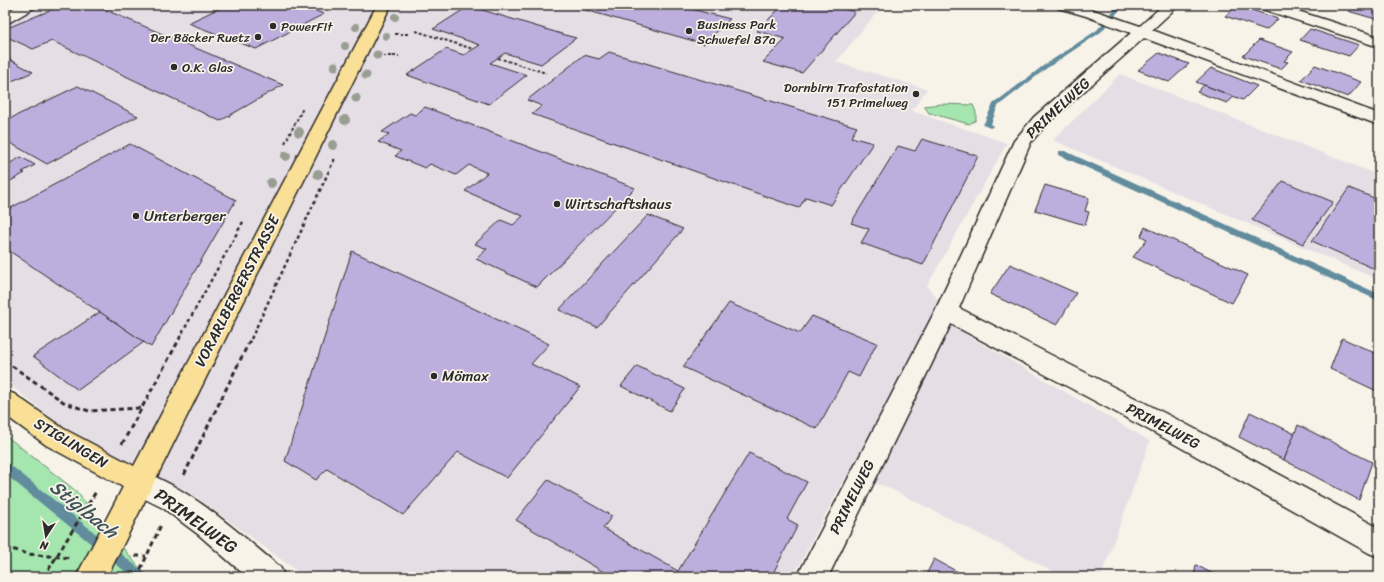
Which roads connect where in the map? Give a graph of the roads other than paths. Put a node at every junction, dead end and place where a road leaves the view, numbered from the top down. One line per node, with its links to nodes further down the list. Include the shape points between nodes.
1 (29, 5): 6 (street)
2 (1172, 5): 7 (street, PRIMELWEG)
3 (1264, 5): 8 (street)
4 (395, 6): 12 (main road, VORARLBERGERSTRASSE)
5 (1068, 6): 7 (street)
6 (5, 19)
7 (1135, 29): 9 (street); 10 (street, PRIMELWEG, via 1040,121 1023,142)
8 (1379, 42)
9 (1379, 120)
10 (946, 311): 13 (street, PRIMELWEG, via 1171,429); 16 (street, PRIMELWEG)
11 (5, 401): 12 (main road, STIGLINGEN)
12 (134, 493): 14 (main road, VORARLBERGERSTRASSE); 15 (street, PRIMELWEG, via 173,499)
13 (1379, 543)
14 (91, 577)
15 (270, 577)
16 (812, 577)

